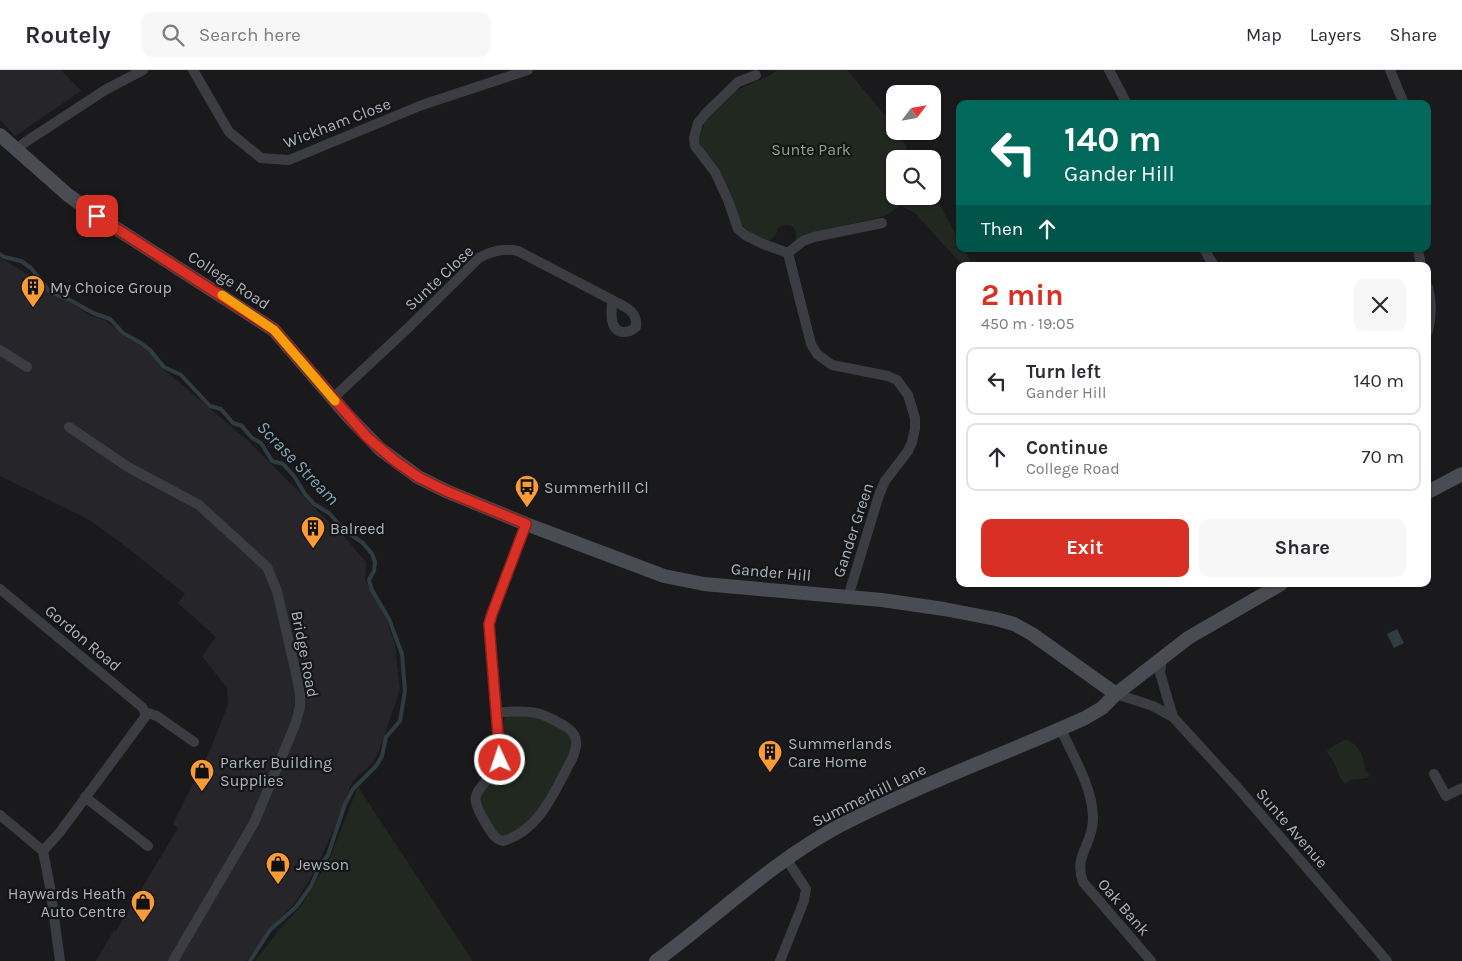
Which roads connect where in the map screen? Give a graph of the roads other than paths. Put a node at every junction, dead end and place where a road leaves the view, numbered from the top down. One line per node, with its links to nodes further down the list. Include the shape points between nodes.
1 (143, 70): 10 (street, via 105,90)
2 (193, 70): 3 (street, Wickham Close, via 229,132 261,158 289,160 422,105)
3 (528, 70)
4 (1109, 70): 7 (street)
5 (1390, 70): 8 (street)
6 (756, 74): 12 (street, via 738,82 706,113 698,123 695,146 715,172 738,229 763,244)
7 (1125, 100)
8 (1402, 100)
9 (0, 135): 10 (street, College Road)
10 (17, 150): 18 (street, College Road, via 97,216 274,330)
11 (882, 222): 12 (street, via 814,237)
12 (788, 253): 26 (street, Gander Green, via 811,344 821,358 832,365 897,380 908,395 915,418 908,451 885,481 879,495)
13 (1431, 298): 15 (street)
14 (612, 300): 18 (street, Sunte Close, via 518,251 508,249 489,253 478,258)
15 (1431, 318)
16 (0, 350): 17 (street)
17 (27, 368)
18 (333, 398): 21 (street, College Road, via 380,449)
19 (69, 427): 42 (street, Bridge Road, via 128,467 199,505 267,567 277,591 297,678 300,701 295,726 254,823)
20 (1462, 474): 22 (street)
21 (418, 477): 23 (street, Gander Hill)
22 (1431, 490)
23 (526, 524): 26 (street, Gander Hill, via 664,576 704,584); 30 (street, via 489,624)
24 (1276, 587): 27 (street, Summerhill Lane, via 1212,623)
25 (0, 589): 29 (street, Gordon Road)
26 (849, 596): 28 (street, Gander Hill, via 944,609 1014,624)
27 (1162, 658): 28 (street, Summerhill Lane); 31 (street, Sunte Avenue, via 1160,673)
28 (1116, 694): 31 (street, Sunte Avenue, via 1153,706); 32 (street, Summerhill Lane, via 1102,708)
29 (145, 712): 33 (street, Gordon Road, via 157,716); 36 (street, via 145,717)
30 (497, 712): 30 (street, via 500,760 477,792 475,800 476,808 492,834 503,841 538,820 572,759 577,741 568,727 536,713)
31 (1173, 717): 46 (street, Sunte Avenue)
32 (1061, 729): 40 (street, Summerhill Lane, via 839,826); 45 (street, Oak Bank, via 1085,783 1092,809 1090,836 1079,864 1083,882)
33 (194, 742)
34 (1434, 774): 35 (street, via 1446,796)
35 (1462, 788)
36 (85, 797): 38 (street); 39 (street)
37 (0, 815): 39 (street)
38 (148, 846)
39 (43, 851): 41 (street)
40 (786, 860): 43 (street, Summerhill Lane); 44 (street, via 806,890)
41 (60, 961)
42 (172, 961)
43 (656, 961)
44 (780, 961)
45 (1151, 961)
46 (1387, 961)

